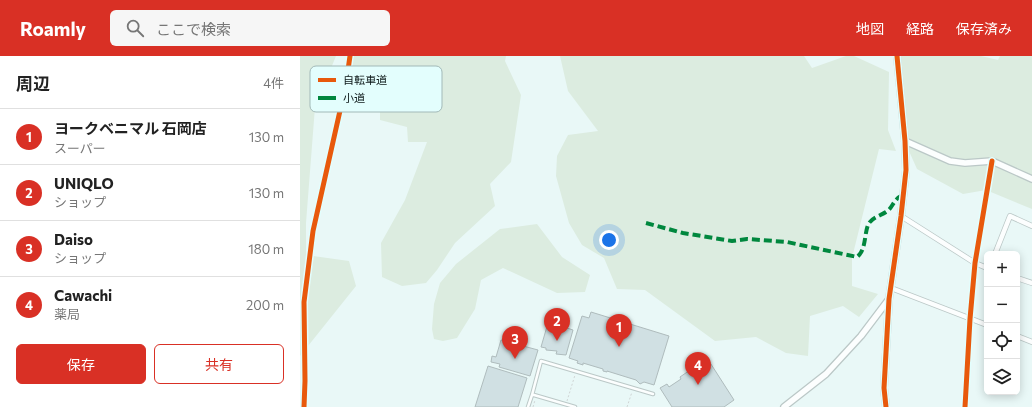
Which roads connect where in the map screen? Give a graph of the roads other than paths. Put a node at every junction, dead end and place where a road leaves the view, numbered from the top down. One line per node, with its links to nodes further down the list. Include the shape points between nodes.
1 (350, 56): 3 (street)
2 (897, 56): 5 (street)
3 (349, 66)
4 (340, 112): 23 (street, via 313,231 304,302)
5 (905, 140): 6 (street, via 950,162); 8 (street, via 906,170)
6 (992, 161): 7 (street); 11 (street)
7 (1032, 179)
8 (901, 216): 11 (street); 15 (street)
9 (1032, 226): 10 (street, via 1010,216)
10 (996, 251)
11 (975, 263): 12 (street); 17 (street)
12 (984, 267)
13 (1020, 279): 14 (street)
14 (1032, 283)
15 (892, 288): 16 (street); 17 (street)
16 (889, 299): 26 (street, via 861,336 826,374); 27 (street, via 884,388)
17 (970, 319): 18 (street); 28 (street)
18 (984, 324)
19 (1020, 337): 20 (street)
20 (1032, 340)
21 (653, 394): 22 (lane, via 541,361)
22 (532, 395): 24 (lane); 25 (lane)
23 (304, 407)
24 (528, 407)
25 (575, 407)
26 (784, 407)
27 (886, 407)
28 (965, 407)

